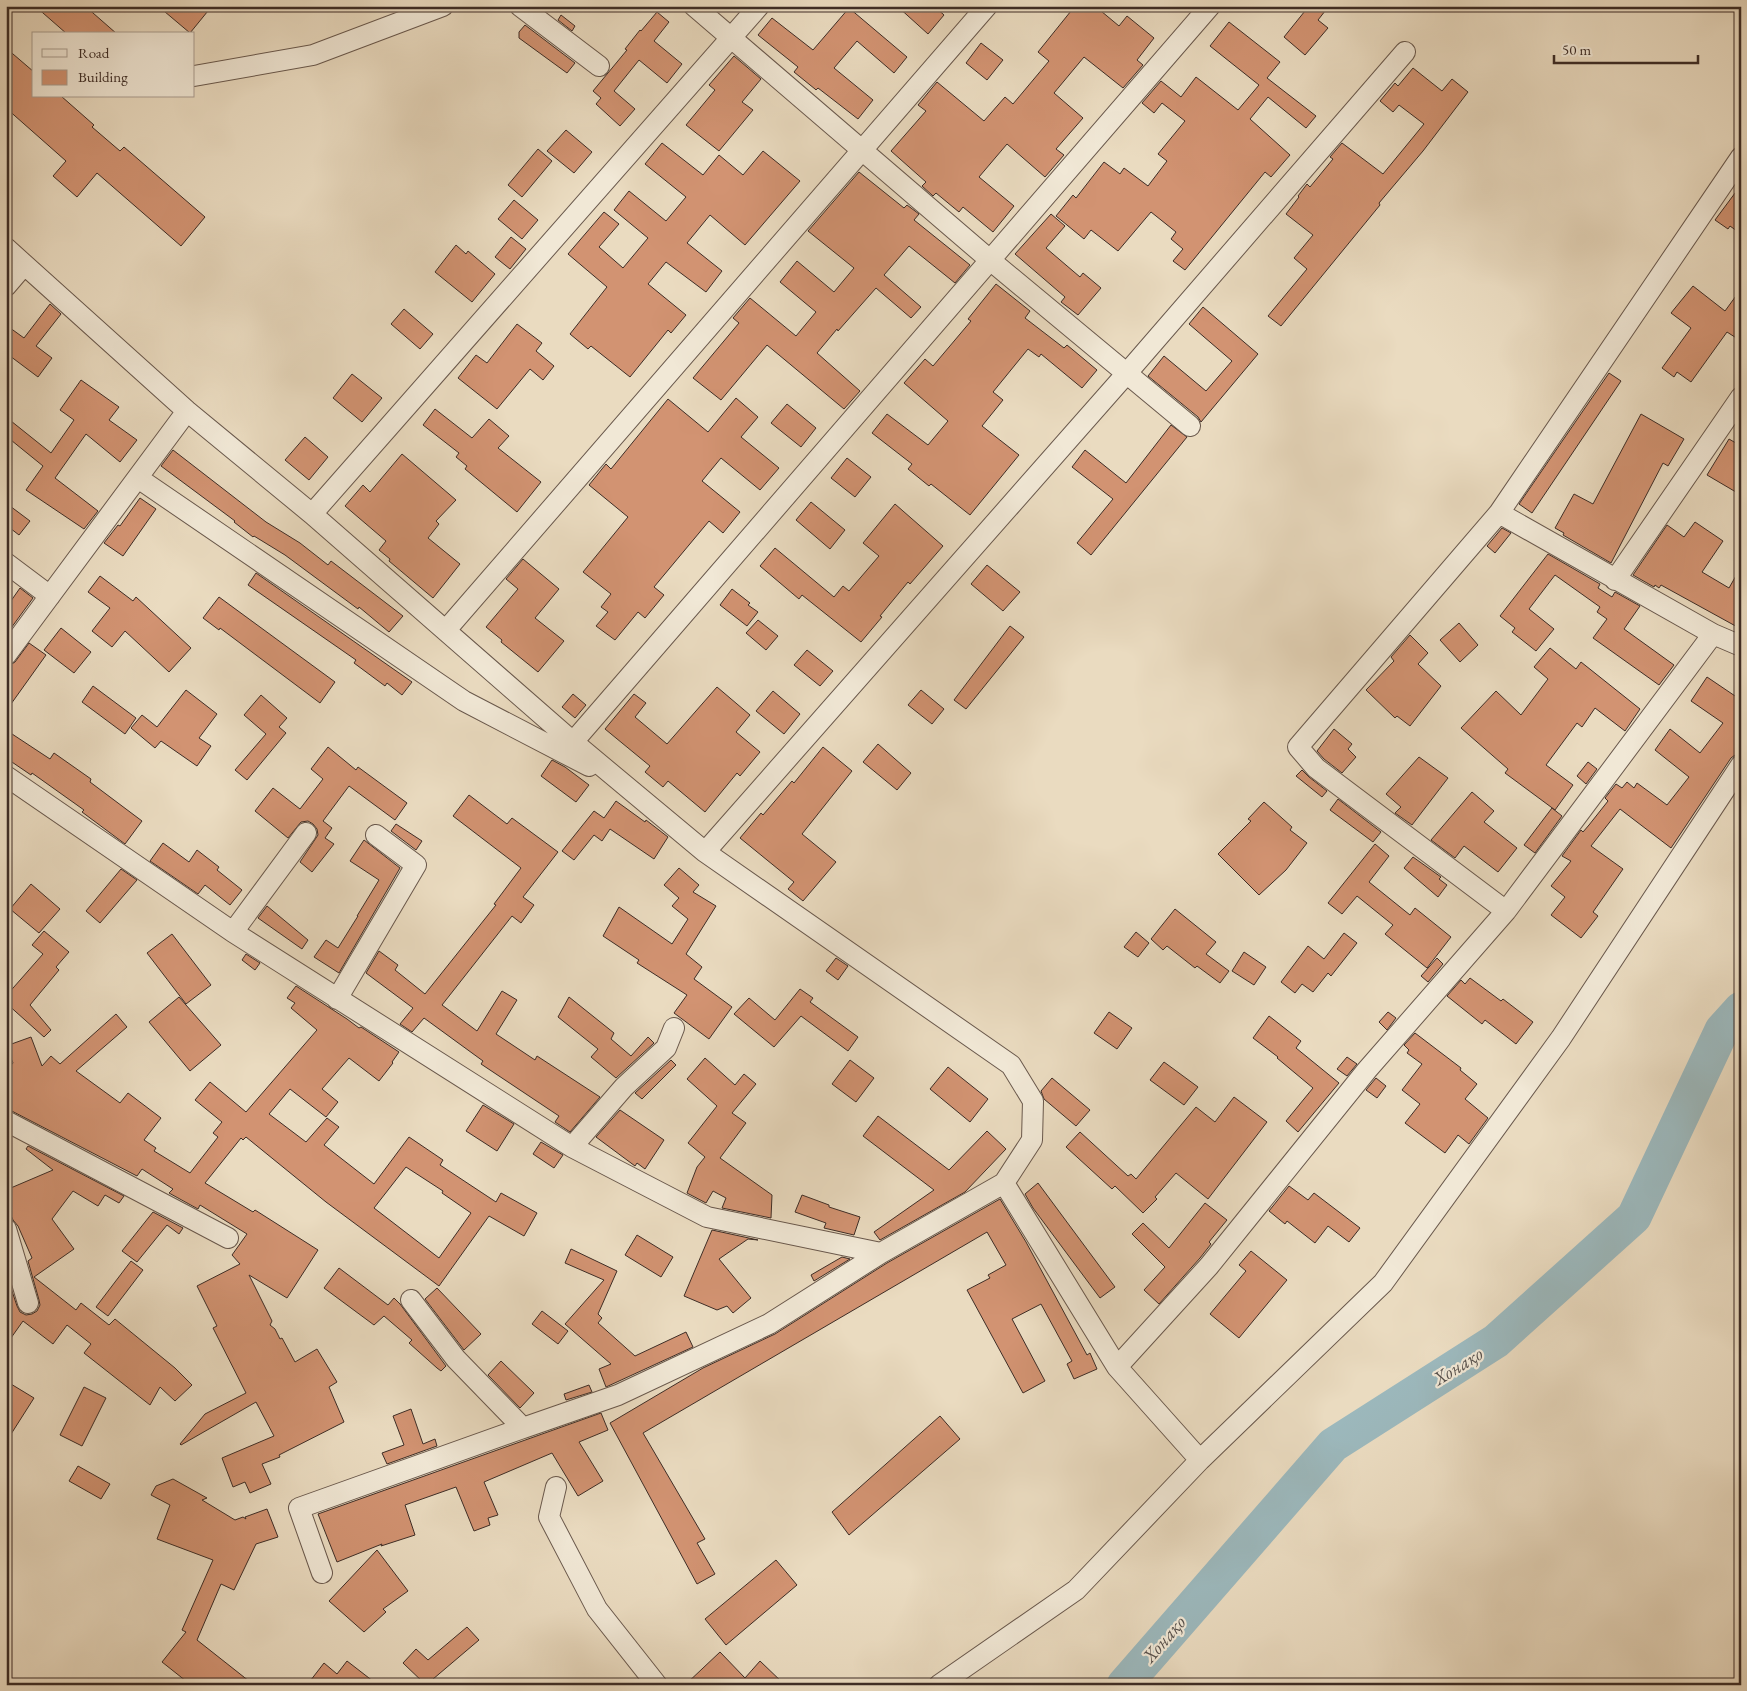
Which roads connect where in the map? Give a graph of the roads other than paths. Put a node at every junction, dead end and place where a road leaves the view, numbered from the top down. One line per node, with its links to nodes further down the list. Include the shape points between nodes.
1 (442, 6): 10 (street, via 313,55)
2 (520, 6): 9 (street)
3 (694, 6): 7 (street)
4 (759, 6): 7 (street)
5 (987, 6): 11 (street)
6 (1210, 6): 14 (street)
7 (732, 38): 11 (street); 23 (street)
8 (1405, 52): 17 (street)
9 (599, 66)
10 (195, 76)
11 (862, 150): 14 (street); 27 (street)
12 (1741, 157): 22 (street)
13 (6, 248): 15 (street)
14 (990, 260): 17 (street); 31 (street)
15 (24, 265): 16 (street); 19 (street)
16 (6, 286)
17 (1127, 373): 20 (street); 37 (street)
18 (1741, 397): 25 (street)
19 (187, 411): 21 (street); 23 (street)
20 (1190, 426)
21 (138, 478): 26 (street); 34 (street, via 464,701)
22 (1499, 513): 25 (street); 38 (street, via 1298,747 1316,768)
23 (312, 514): 27 (street)
24 (6, 563): 26 (street)
25 (1615, 580): 28 (street)
26 (50, 596): 30 (street)
27 (446, 630): 31 (street)
28 (1713, 634): 29 (street); 38 (street)
29 (1741, 646)
30 (6, 655)
31 (573, 742): 34 (street)
32 (1741, 765): 52 (street, via 1560,1038 1383,1282)
33 (6, 776): 39 (street)
34 (625, 785): 37 (street)
35 (306, 833): 39 (street)
36 (376, 835): 40 (street, via 416,865)
37 (705, 852): 44 (street, via 1011,1065 1033,1101 1032,1140)
38 (1506, 911): 50 (street, via 1367,1070 1209,1266)
39 (233, 932): 40 (street)
40 (337, 999): 43 (street)
41 (674, 1028): 43 (street, via 666,1048 624,1087)
42 (6, 1121): 46 (street)
43 (572, 1147): 47 (street, via 707,1217)
44 (1004, 1183): 47 (street); 50 (street)
45 (6, 1229): 49 (street)
46 (228, 1238)
47 (881, 1253): 51 (street, via 769,1324 618,1396)
48 (411, 1300): 51 (street, via 456,1359)
49 (28, 1303)
50 (1117, 1367): 52 (street)
51 (523, 1428): 54 (street, via 299,1508)
52 (1200, 1460): 56 (street, via 1076,1590)
53 (556, 1487): 55 (street, via 549,1517 597,1609)
54 (322, 1573)
55 (657, 1685)
56 (939, 1685)

